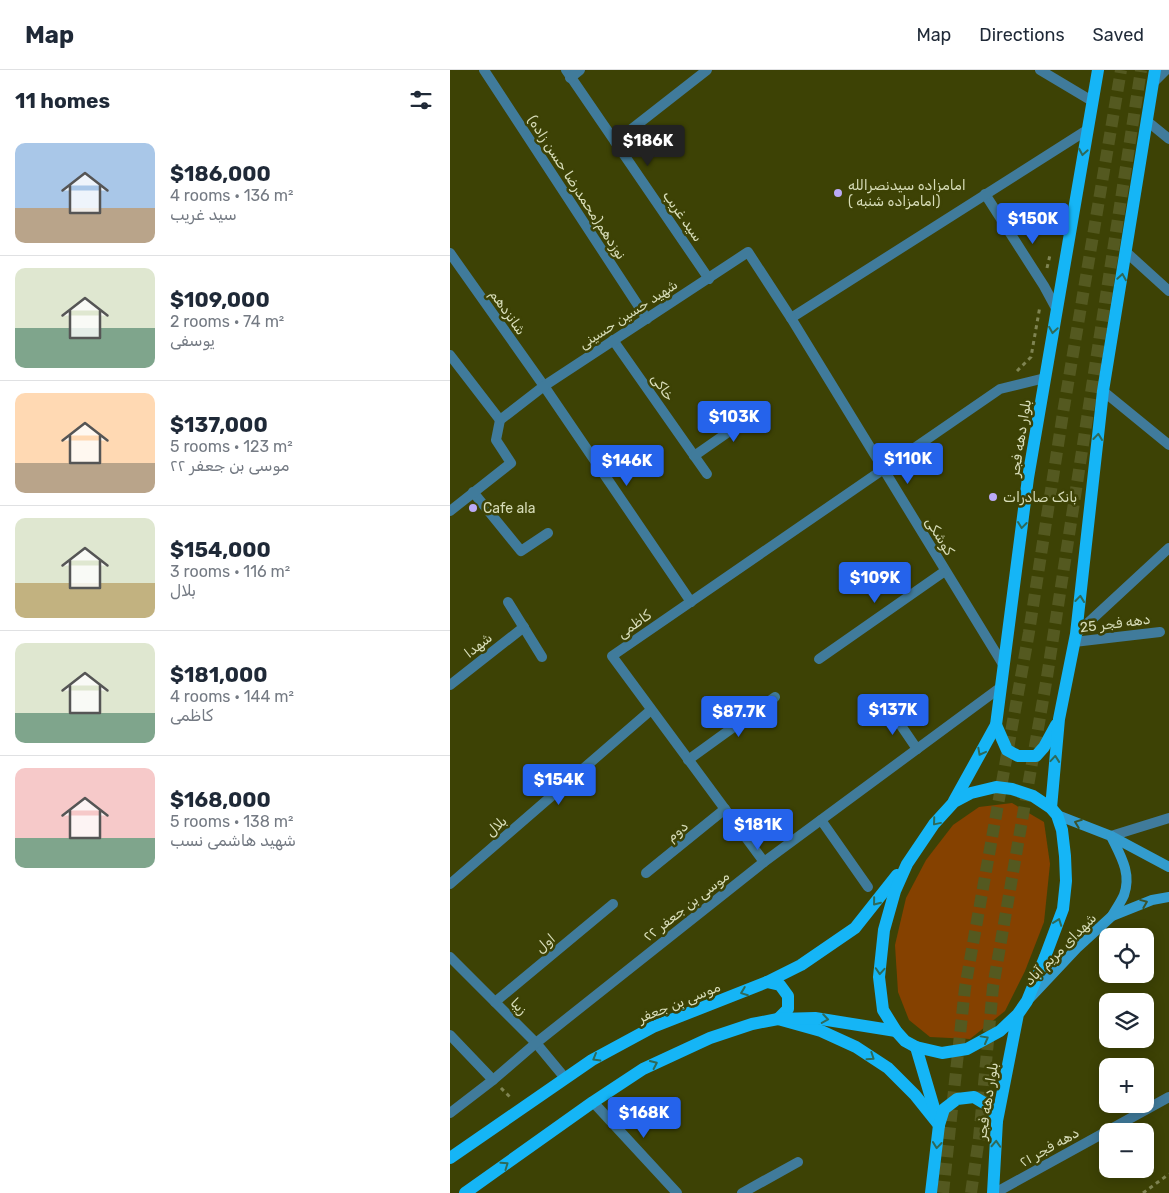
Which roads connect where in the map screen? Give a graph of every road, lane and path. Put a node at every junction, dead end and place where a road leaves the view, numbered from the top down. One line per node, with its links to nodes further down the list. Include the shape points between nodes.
1 (484, 70): 22 (street, نوزدهم(محمدرضا حسن زاده))
2 (580, 70): 8 (street)
3 (707, 70): 14 (street)
4 (1040, 70): 10 (street)
5 (1098, 70): 10 (main road, بلوار دهه فجر)
6 (1155, 70): 9 (main road)
7 (1166, 70): 9 (street)
8 (568, 74): 14 (street, سید غریب)
9 (1153, 83): 11 (main road)
10 (1092, 102): 12 (main road, بلوار دهه فجر)
11 (1147, 121): 13 (street); 16 (main road)
12 (1087, 130): 15 (street); 20 (main road, بلوار دهه فجر, one-way to 20)
13 (1169, 139)
14 (615, 142): 18 (street, سید غریب)
15 (985, 194): 20 (street); 21 (street)
16 (1126, 252): 19 (street); 27 (main road, one-way to 16)
17 (450, 253): 26 (street, شانزدهم)
18 (709, 279): 21 (street, شهید حسین حسینی, via 748,252); 22 (street, شهید حسین حسینی)
19 (1169, 291)
20 (1057, 310): 25 (main road, بلوار دهه فجر, one-way to 25)
21 (791, 318): 32 (street, کوشکی)
22 (647, 319): 23 (street, شهید حسین حسینی)
23 (613, 340): 26 (street, شهید حسین حسینی); 31 (street, خاکی)
24 (450, 355): 29 (street)
25 (1045, 378): 32 (street, کاظمی, via 1000,389); 46 (main road, بلوار دهه فجر, one-way to 46, via 1028,478)
26 (544, 386): 29 (street, شهید حسین حسینی); 40 (street, شانزدهم)
27 (1103, 391): 30 (street); 43 (main road, one-way to 27)
28 (760, 410): 31 (street)
29 (500, 420): 34 (street, via 496,440 511,463)
30 (1169, 444)
31 (694, 456): 33 (street, خاکی)
32 (884, 470): 38 (street, کوشکی); 40 (street, کاظمی)
33 (707, 474)
34 (473, 492): 35 (street); 36 (street, via 521,551)
35 (450, 511)
36 (548, 533)
37 (1169, 548): 43 (street)
38 (945, 571): 45 (street); 46 (street, کوشکی)
39 (508, 602): 41 (street)
40 (691, 602): 51 (street, کاظمی, via 612,656)
41 (524, 627): 44 (street); 47 (street, شهدا)
42 (1160, 632): 43 (street, دهه فجر 25)
43 (1075, 638): 52 (main road)
44 (542, 657)
45 (819, 658)
46 (1004, 666): 48 (main road, بلوار دهه فجر)
47 (450, 685)
48 (1001, 687): 53 (main road, بلوار دهه فجر); 54 (street, موسی بن جعفر ۲۲)
49 (776, 697): 55 (street)
50 (889, 708): 54 (street)
51 (651, 710): 55 (street, کاظمی); 66 (street, بلال)
52 (1059, 719): 53 (main road, via 1044,748 1036,756 1018,756 1007,750); 58 (main road, one-way to 52)
53 (996, 725): 56 (main road, بلوار دهه فجر, one-way to 56)
54 (917, 749): 60 (street, موسی بن جعفر ۲۲)
55 (688, 760): 57 (street, کاظمی)
56 (954, 802): 58 (main road, via 996,786 1033,796); 63 (main road, one-way to 63)
57 (725, 810): 62 (street, کاظمی); 65 (street, دوم)
58 (1054, 811): 61 (main road, one-way to 58); 73 (main road, one-way to 58, via 1063,909 1065,856 1062,830)
59 (1169, 818): 61 (street)
60 (821, 820): 62 (street, موسی بن جعفر ۲۲); 67 (street)
61 (1110, 836): 64 (main road); 70 (main road, via 1125,864 1128,880)
62 (764, 862): 79 (street, موسی بن جعفر ۲۲)
63 (906, 864): 72 (main road, موسی بن جعفر, one-way to 72, via 855,928 801,965); 77 (main road, one-way to 77, via 884,930 879,977 883,1010)
64 (1169, 867)
65 (646, 873)
66 (450, 884)
67 (868, 887)
68 (1169, 897): 70 (main road, شهدای مریم آباد, one-way to 68, via 1152,900)
69 (613, 904): 74 (street, اول)
70 (1112, 916): 73 (main road, شهدای مریم آباد)
71 (450, 957): 74 (street, زیبا)
72 (767, 982): 76 (main road, via 780,985 788,996 788,1009); 81 (main road, موسی بن جعفر, one-way to 81, via 653,1027)
73 (1027, 1001): 75 (main road)
74 (495, 1002): 79 (street, زیبا)
75 (1018, 1014): 80 (main road, one-way to 75, via 942,1053 967,1049 1000,1031); 87 (main road, بلوار دهه فجر)
76 (778, 1019): 77 (main road, one-way to 77, via 814,1018); 84 (main road, one-way to 76, via 643,1069 710,1038); 88 (main road, one-way to 88, via 821,1031 856,1047 888,1068)
77 (896, 1030): 80 (main road, via 905,1041)
78 (450, 1035): 82 (street)
79 (536, 1043): 81 (street, زیبا); 82 (street, موسی بن جعفر ۲۲)
80 (916, 1047): 88 (main road)
81 (565, 1078): 85 (main road, موسی بن جعفر)
82 (493, 1080): 85 (path); 86 (street, موسی بن جعفر ۲۲)
83 (1169, 1097): 96 (street, دهه فجر ۲۱)
84 (592, 1102): 92 (main road, one-way to 84); 93 (street)
85 (522, 1108): 89 (main road, موسی بن جعفر)
86 (450, 1113)
87 (997, 1121): 88 (main road, via 989,1106 974,1097 957,1099 944,1109); 96 (main road, بلوار دهه فجر, one-way to 87)
88 (939, 1125): 95 (main road, one-way to 95)
89 (450, 1158)
90 (798, 1162): 94 (street)
91 (1169, 1174): 97 (path)
92 (465, 1193)
93 (677, 1193)
94 (742, 1193)
95 (931, 1193)
96 (994, 1193)
97 (1142, 1193)

